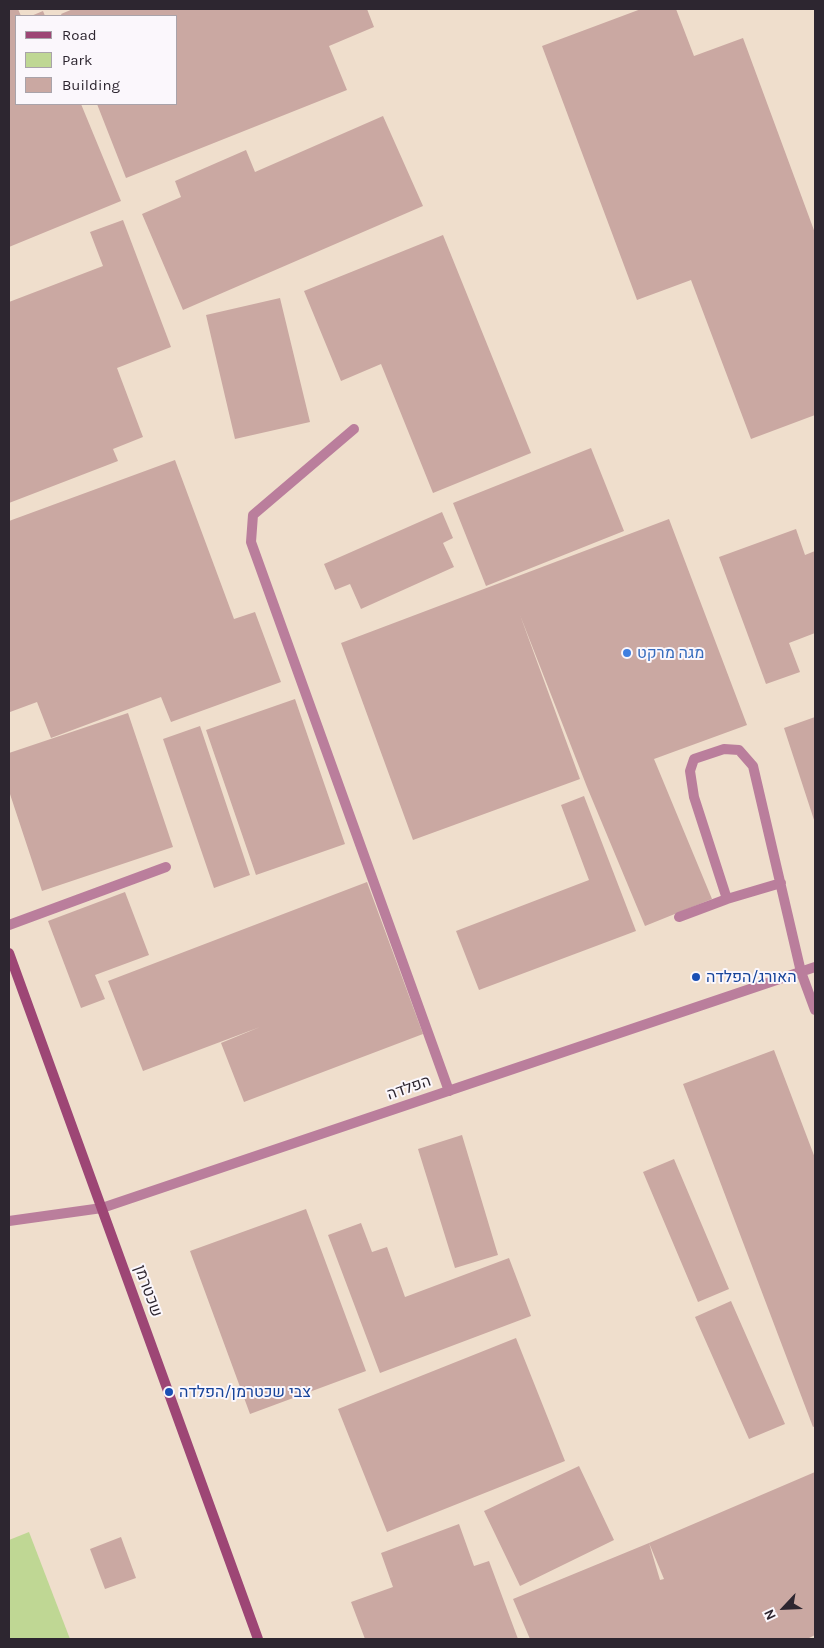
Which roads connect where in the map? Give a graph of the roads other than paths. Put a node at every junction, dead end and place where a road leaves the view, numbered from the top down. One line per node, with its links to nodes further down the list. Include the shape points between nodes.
1 (354, 429): 11 (street, via 253,515 251,542)
2 (166, 866): 6 (street)
3 (781, 882): 4 (street); 4 (street, via 753,766 739,750 724,749 694,759 690,771 694,797); 9 (street)
4 (726, 899): 5 (street)
5 (678, 916)
6 (9, 925)
7 (9, 954): 12 (street, שכטרמן)
8 (815, 967): 9 (street, הפלדה)
9 (801, 972): 10 (street); 11 (street, הפלדה)
10 (815, 1010)
11 (449, 1091): 12 (street, הפלדה)
12 (102, 1208): 13 (street, הפלדה); 14 (street, שכטרמן)
13 (9, 1221)
14 (258, 1639)

